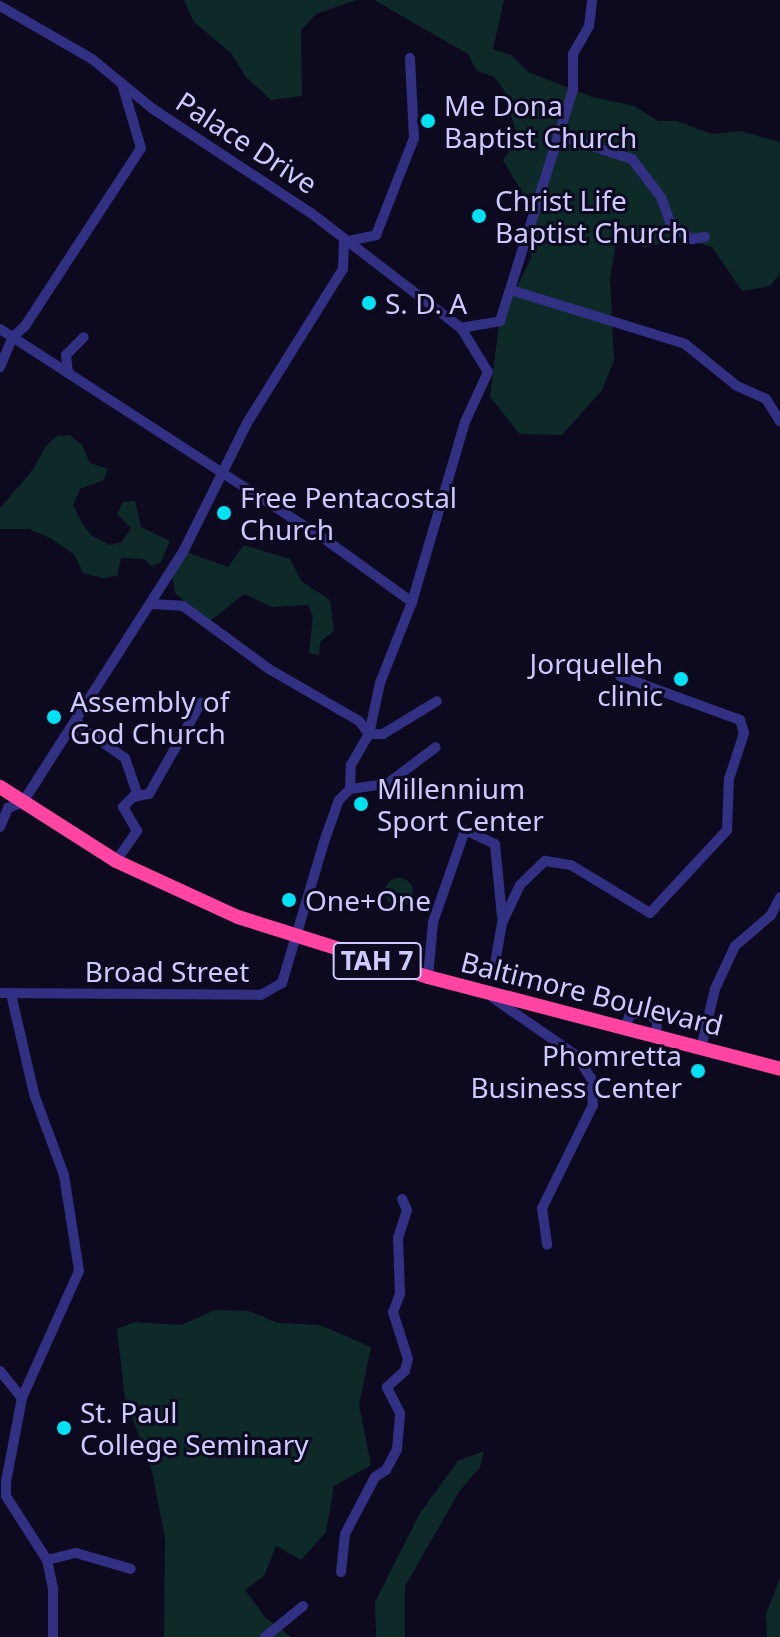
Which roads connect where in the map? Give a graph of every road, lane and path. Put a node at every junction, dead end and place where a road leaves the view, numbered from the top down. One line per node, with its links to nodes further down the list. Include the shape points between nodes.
1 (592, 0): 5 (street, via 589,26 573,54 573,89)
2 (0, 6): 4 (street, Palace Drive, via 92,59)
3 (410, 58): 7 (street, via 414,138 403,174 376,235)
4 (122, 84): 7 (street, Palace Drive, via 311,213); 11 (street, via 141,148)
5 (558, 135): 6 (street, via 632,159 681,235); 8 (street)
6 (705, 237)
7 (344, 242): 9 (street, Palace Drive); 16 (street, via 343,269)
8 (511, 290): 9 (street, via 500,321); 15 (street, via 685,344 737,386 766,399)
9 (461, 328): 18 (street, Broad Street, via 488,372 465,422)
10 (0, 329): 11 (street)
11 (13, 337): 13 (street); 14 (street)
12 (84, 337): 14 (street, via 66,355)
13 (0, 367)
14 (68, 372): 16 (street, via 173,445)
15 (780, 421)
16 (222, 472): 17 (street); 18 (street)
17 (165, 581): 20 (street); 23 (street, via 150,604 183,606 269,669 359,721)
18 (412, 602): 23 (street, Broad Street, via 380,683)
19 (620, 676): 32 (street, via 740,720 744,733 729,779 727,830 650,913 571,865 545,861 520,885)
20 (90, 700): 27 (street, via 75,731 86,731 125,758); 28 (street)
21 (437, 701): 23 (street, via 383,734)
22 (201, 703): 27 (street, via 149,794)
23 (369, 734): 26 (street, Broad Street, via 351,765)
24 (436, 747): 26 (street, via 387,784)
25 (0, 787): 28 (highway, Baltimore Boulevard / TAH 7)
26 (350, 789): 33 (street, Broad Street, via 339,800 325,839)
27 (138, 796): 30 (street, via 123,811 137,831)
28 (23, 802): 29 (street, via 8,808); 30 (highway, Baltimore Boulevard / TAH 7)
29 (0, 827)
30 (116, 861): 33 (highway, Baltimore Boulevard / TAH 7)
31 (780, 897): 40 (street, via 771,915 735,946 715,989)
32 (502, 923): 34 (street); 35 (street, via 495,844 465,830 433,922)
33 (297, 937): 35 (highway, Baltimore Boulevard / TAH 7); 36 (street, Broad Street, via 282,983 261,995)
34 (493, 975)
35 (428, 977): 37 (highway, Baltimore Boulevard / TAH 7)
36 (6, 993): 45 (street, via 64,1175 79,1271)
37 (485, 993): 38 (highway, Baltimore Boulevard / TAH 7); 43 (street, via 577,1056 591,1078 593,1105 542,1208)
38 (625, 1029): 39 (highway, Baltimore Boulevard / TAH 7); 39 (street, via 630,1014 649,1014 657,1021)
39 (656, 1037): 40 (highway, Baltimore Boulevard / TAH 7)
40 (701, 1048): 41 (highway, Baltimore Boulevard / TAH 7)
41 (780, 1069)
42 (402, 1199): 48 (street, via 407,1210 398,1238 400,1294 393,1312 408,1359 405,1371 387,1387 400,1413 397,1449 386,1470 375,1477 345,1534)
43 (547, 1245)
44 (0, 1371): 45 (street)
45 (22, 1398): 46 (street, via 6,1496)
46 (47, 1560): 47 (street, via 76,1553); 50 (street)
47 (131, 1569)
48 (341, 1572)
49 (303, 1606): 51 (street)
50 (53, 1637)
51 (265, 1637)

